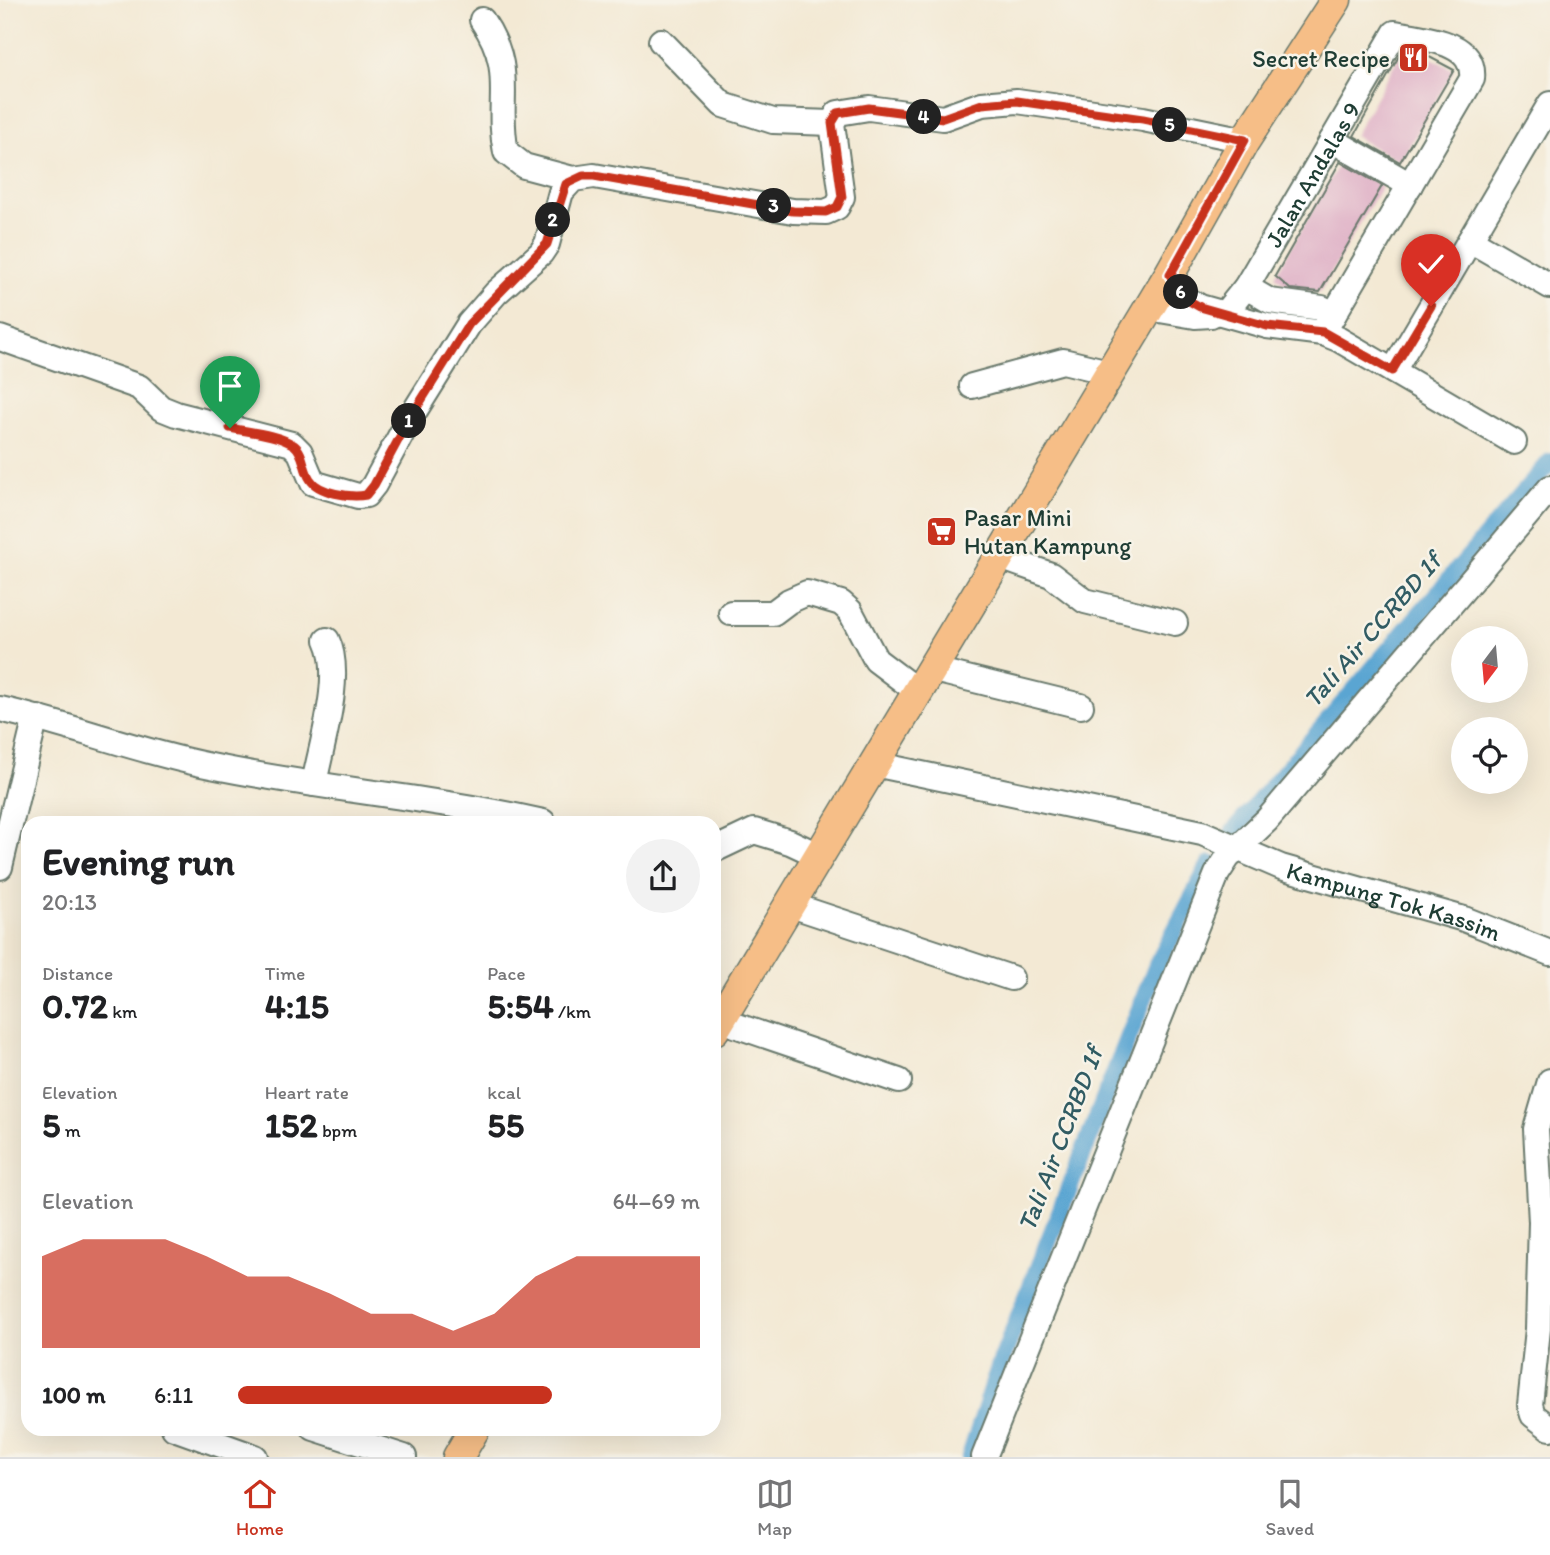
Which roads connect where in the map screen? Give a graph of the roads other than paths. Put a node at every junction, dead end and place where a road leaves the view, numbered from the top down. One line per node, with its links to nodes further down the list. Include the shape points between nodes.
1 (1336, 0): 6 (main road)
2 (482, 20): 8 (street, via 503,67 506,152 524,166)
3 (661, 41): 5 (street, via 723,105 773,121)
4 (1548, 110): 10 (street)
5 (832, 123): 6 (street, via 838,113 854,108 943,118 982,104 1017,101 1143,119); 8 (street, via 842,197 837,207 826,212 793,211 594,176)
6 (1245, 140): 11 (main road)
7 (1332, 140): 9 (street); 9 (street, Jalan Andalas 9, via 1395,33 1462,51 1473,71 1472,79); 12 (street, Jalan Andalas 9)
8 (573, 179): 17 (street, via 561,192 547,244 469,324 366,495 346,495 313,483 292,444 176,414 161,408 139,387)
9 (1410, 185): 16 (street)
10 (1470, 240): 13 (street); 18 (street)
11 (1170, 275): 14 (main road); 15 (street, via 1186,299)
12 (1246, 286): 15 (street, Jalan Andalas 9); 16 (street, via 1270,301 1322,308)
13 (1550, 286)
14 (1148, 308): 15 (street, via 1195,316); 19 (main road)
15 (1226, 313): 16 (street, via 1267,326)
16 (1328, 323): 18 (street)
17 (0, 338)
18 (1392, 371): 21 (street)
19 (1110, 372): 20 (street, via 1063,360); 23 (main road)
20 (972, 386)
21 (1514, 442)
22 (1550, 488): 36 (street, via 1267,820)
23 (997, 556): 25 (street, via 1051,575 1085,601); 27 (main road)
24 (731, 613): 27 (street, via 773,613 807,593 841,603 876,660)
25 (1175, 623)
26 (327, 640): 33 (street, via 334,671)
27 (923, 680): 28 (street); 32 (main road)
28 (1081, 706)
29 (0, 709): 31 (street)
30 (0, 722): 31 (street)
31 (35, 724): 33 (street, via 163,756); 38 (street)
32 (874, 764): 36 (street, Kampung Tok Kassim, via 1182,827); 37 (main road)
33 (314, 784): 34 (street, via 411,796)
34 (512, 816)
35 (721, 847): 37 (street, via 754,831)
36 (1238, 848): 40 (street, Kampung Tok Kassim, via 1281,867 1476,923); 53 (street, via 1228,857 1205,903)
37 (820, 856): 39 (main road)
38 (0, 867)
39 (791, 905): 41 (street); 42 (main road)
40 (1550, 953)
41 (1011, 978)
42 (721, 1019)
43 (721, 1026): 44 (street)
44 (899, 1081)
45 (1550, 1081): 46 (street, via 1536,1129 1541,1222 1530,1405 1533,1415)
46 (1550, 1428)
47 (196, 1436): 50 (street)
48 (339, 1436): 51 (street)
49 (470, 1436): 52 (main road)
50 (255, 1457)
51 (404, 1457)
52 (458, 1457)
53 (984, 1457)

